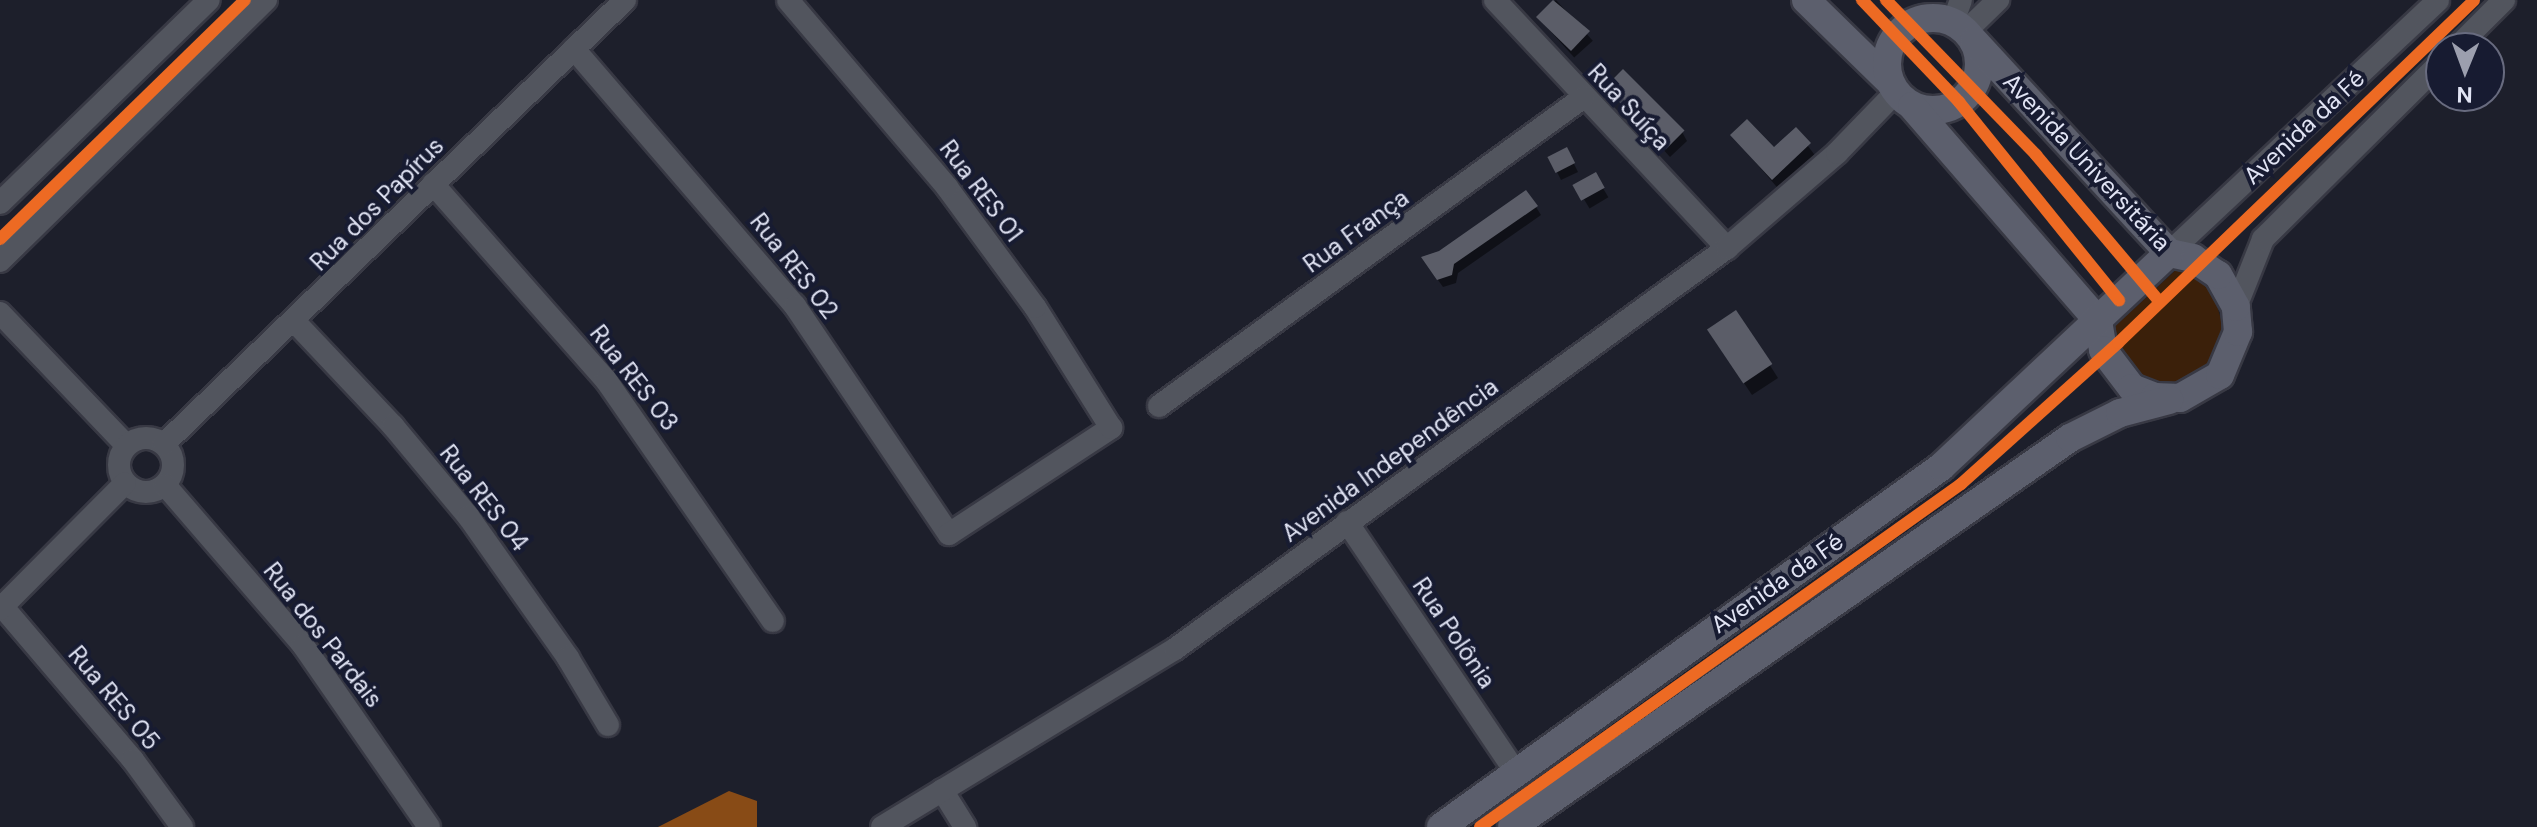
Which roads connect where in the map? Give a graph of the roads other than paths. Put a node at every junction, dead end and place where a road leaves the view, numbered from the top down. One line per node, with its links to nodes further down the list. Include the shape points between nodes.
1 (209, 0): 17 (street)
2 (266, 0): 20 (street)
3 (625, 0): 12 (street, Rua dos Papírus)
4 (788, 0): 32 (street, Rua RES 01, via 947,187 1035,307 1111,428)
5 (1495, 0): 15 (street, Rua Suíça)
6 (1806, 0): 14 (main road)
7 (1998, 0): 10 (street)
8 (2438, 0): 19 (street, Avenida da Fé)
9 (2504, 0): 11 (street)
10 (1954, 19): 14 (main road, via 1921,20 1895,37 1888,52); 14 (main road, via 1979,66 1970,93 1946,108); 19 (main road, Avenida Universitária)
11 (2472, 32)
12 (574, 49): 16 (street, Rua dos Papírus); 32 (street, Rua RES 02, via 795,306)
13 (2425, 78): 21 (street, Avenida da Fé, via 2263,239)
14 (1899, 93): 18 (street, Avenida Independência); 23 (main road)
15 (1584, 97): 18 (street, Rua Suíça); 26 (street, Rua França)
16 (433, 184): 24 (street, Rua dos Papírus); 34 (street, Rua RES 03, via 606,380)
17 (0, 203)
18 (1727, 248): 31 (street, Avenida Independência)
19 (2169, 253): 21 (main road, Avenida Universitária, via 2214,270); 23 (main road)
20 (0, 261)
21 (2236, 307): 25 (main road, via 2232,356 2204,388)
22 (0, 313): 28 (street)
23 (2098, 321): 25 (main road, via 2103,350 2132,388 2155,397); 36 (main road, Avenida da Fé, via 1941,467)
24 (295, 322): 27 (street, Rua dos Papírus); 35 (street, Rua RES 04, via 468,516 568,658)
25 (2180, 398): 43 (main road, Avenida da Fé, via 2120,413 2070,438)
26 (1159, 406)
27 (164, 444): 28 (street, via 145,437); 30 (street, via 173,465)
28 (126, 445): 29 (street, via 118,464)
29 (125, 483): 30 (street, via 145,493); 33 (street)
30 (165, 485): 39 (street, Rua dos Pardais, via 303,645)
31 (1347, 522): 36 (street, Rua Polônia); 37 (street, Avenida Independência, via 1175,649)
32 (949, 534)
33 (1, 608): 38 (street, Rua RES 05, via 133,760)
34 (773, 621)
35 (608, 725)
36 (1517, 774): 42 (main road, Avenida da Fé)
37 (942, 790): 40 (street, Avenida Independência); 41 (street)
38 (182, 827)
39 (429, 827)
40 (882, 827)
41 (965, 827)
42 (1441, 827)
43 (1512, 827)

